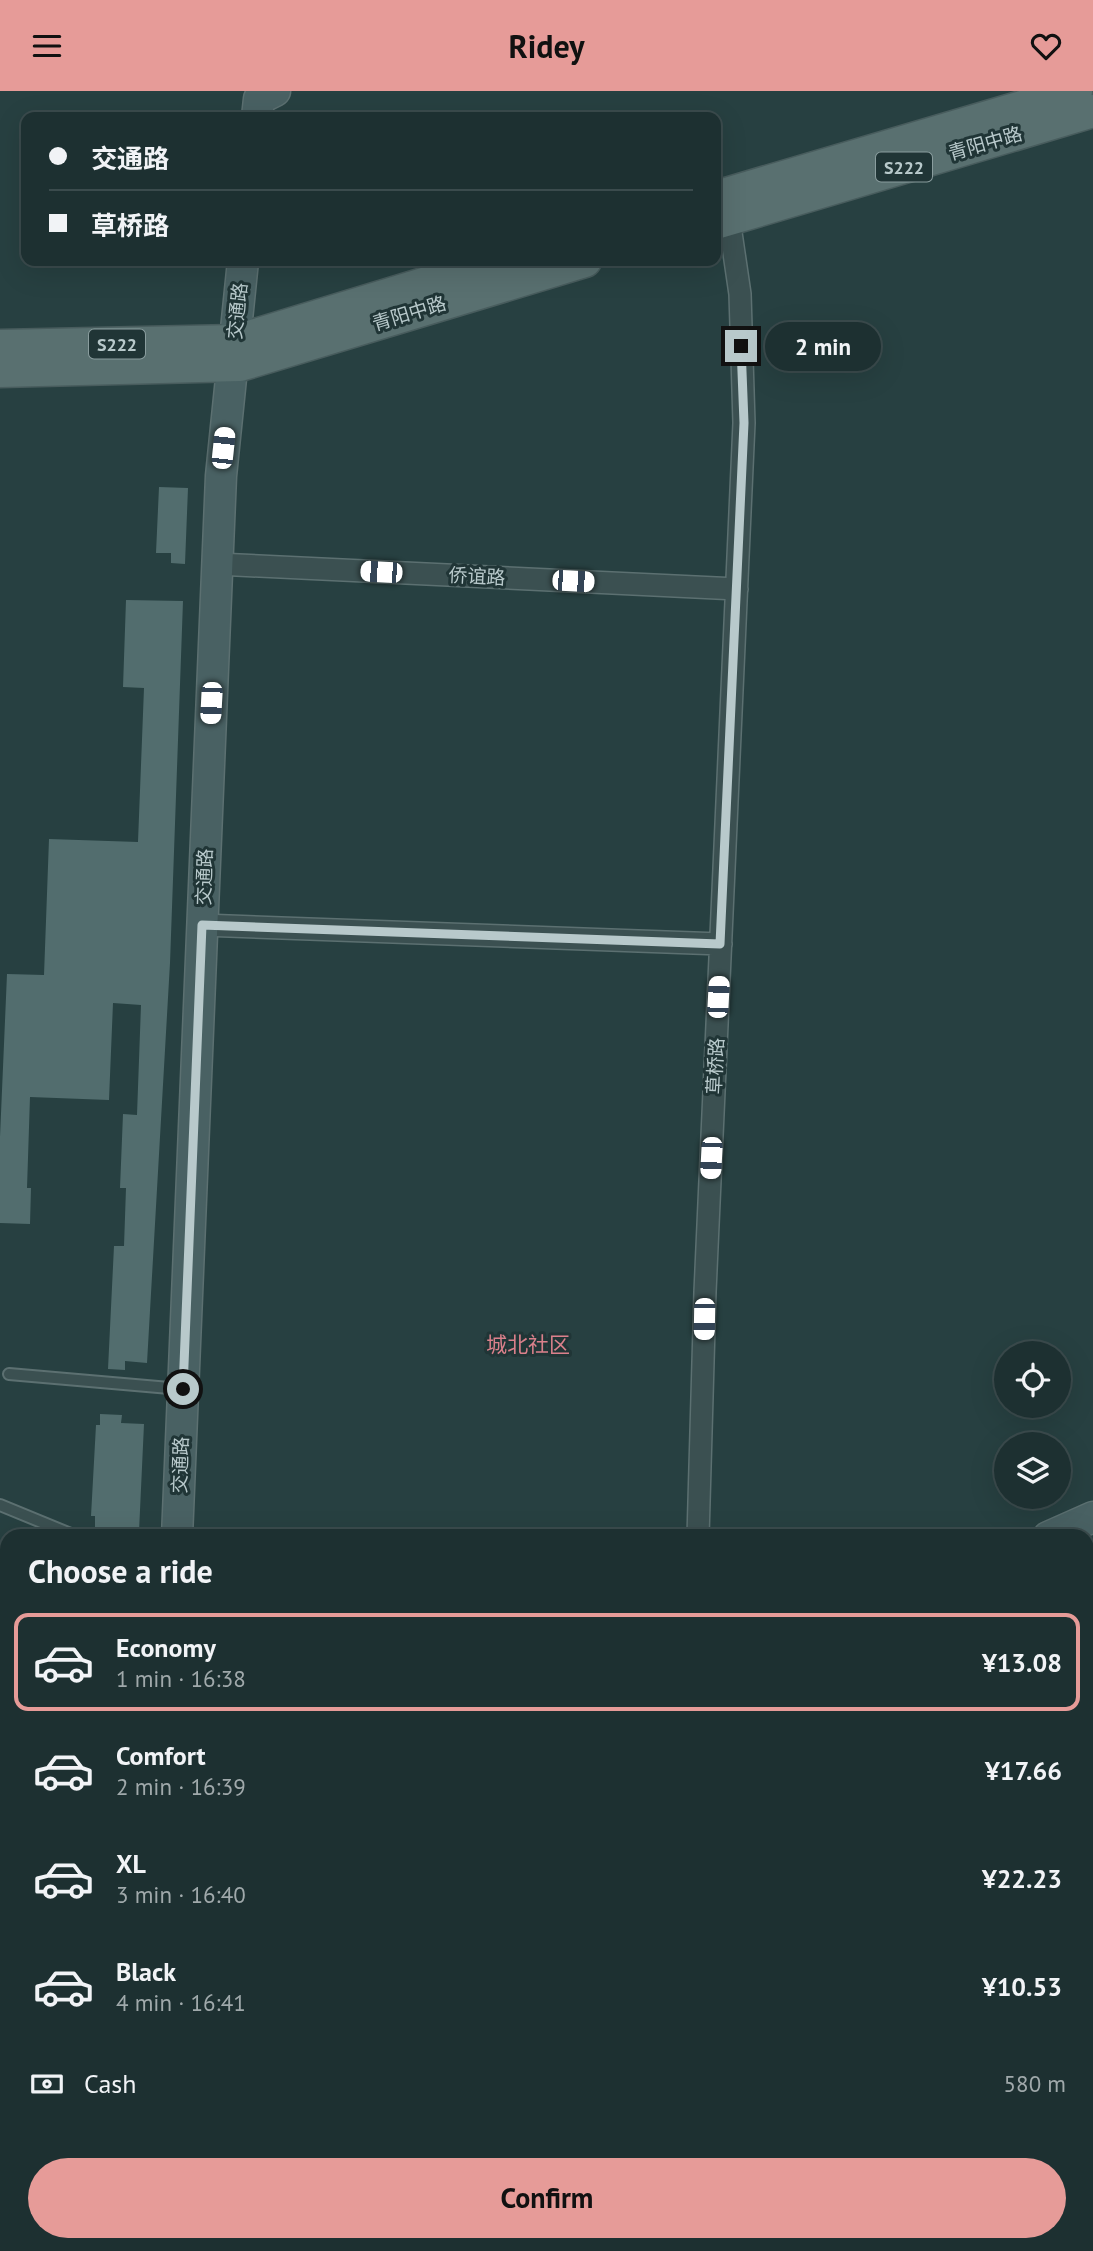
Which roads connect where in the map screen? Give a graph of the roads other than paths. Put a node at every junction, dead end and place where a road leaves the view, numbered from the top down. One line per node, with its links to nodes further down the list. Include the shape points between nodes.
1 (1076, 91): 3 (main road, 青阳中路 / S222)
2 (1093, 111): 4 (main road, 青阳中路 / S222)
3 (721, 213)
4 (721, 213)
5 (721, 217): 13 (street, 草桥路, via 740,294 744,423)
6 (242, 266): 10 (street, 交通路)
7 (484, 266): 10 (main road, 青阳中路 / S222)
8 (566, 266): 10 (main road, 青阳中路 / S222)
9 (0, 346): 10 (main road, S222)
10 (234, 349): 11 (main road, S222); 12 (street, 交通路)
11 (0, 370)
12 (217, 564): 13 (street, 侨谊路); 14 (street, 交通路)
13 (737, 589): 15 (street, 草桥路)
14 (202, 925): 15 (street); 17 (street, 交通路)
15 (720, 944): 22 (street, 草桥路)
16 (9, 1374): 17 (lane)
17 (183, 1389): 21 (street, 交通路)
18 (0, 1505): 20 (lane)
19 (1093, 1517): 23 (street)
20 (58, 1529)
21 (177, 1529)
22 (698, 1529)
23 (1066, 1529)

